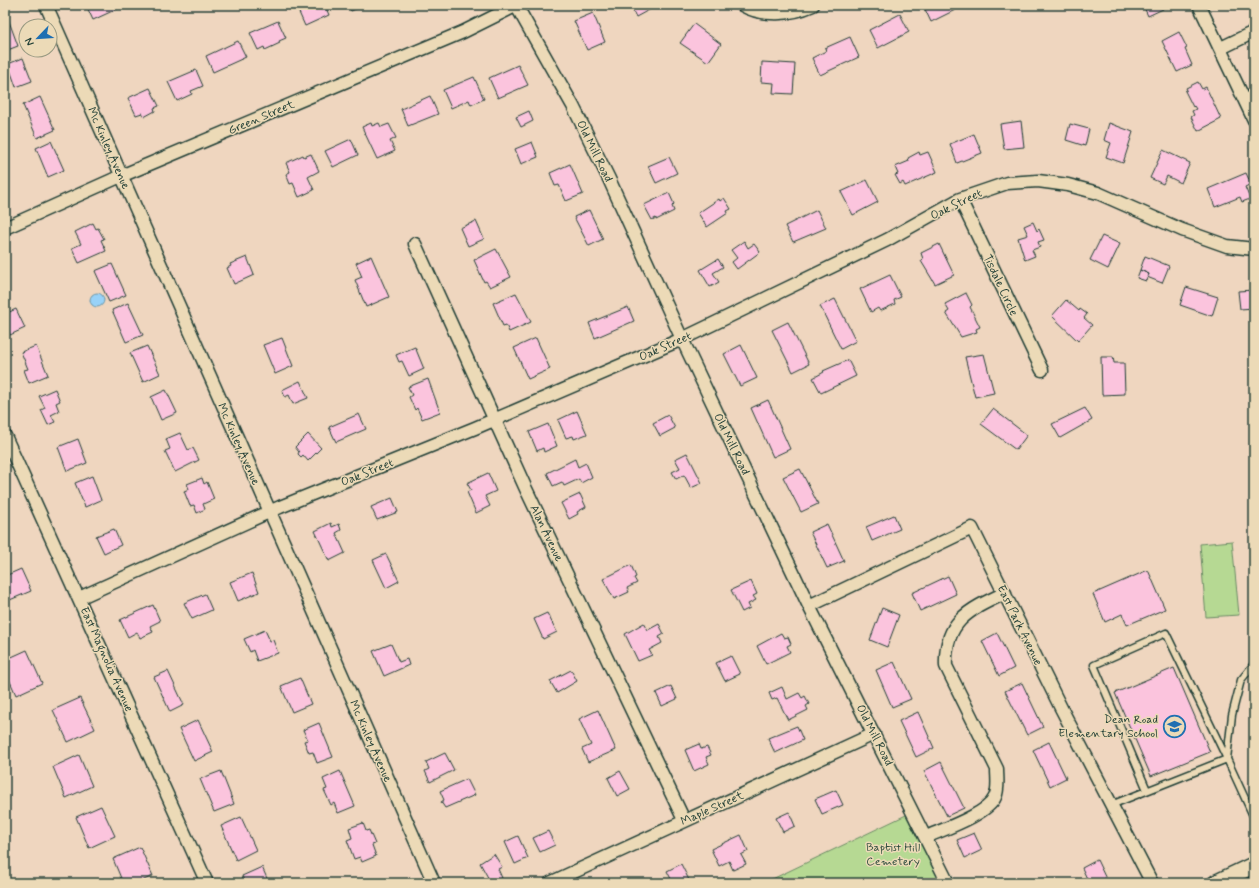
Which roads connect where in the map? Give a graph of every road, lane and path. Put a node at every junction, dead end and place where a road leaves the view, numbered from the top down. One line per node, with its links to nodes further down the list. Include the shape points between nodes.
1 (46, 5): 9 (street, Mc Kinley Avenue)
2 (517, 5): 9 (street, Green Street, via 463,32); 14 (street, Old Mill Road, via 573,106)
3 (742, 5): 4 (street, via 774,14)
4 (813, 5)
5 (1199, 5): 7 (street)
6 (1254, 32): 7 (street)
7 (1221, 48): 8 (street)
8 (1254, 120)
9 (121, 176): 11 (street, Green Street); 18 (street, Mc Kinley Avenue)
10 (960, 199): 13 (street, Oak Street, via 1007,183 1038,181 1068,185 1098,193 1182,230 1219,243); 14 (street, Oak Street, via 887,240); 15 (street, Tisdale Circle)
11 (5, 228)
12 (415, 244): 16 (street, Alan Avenue)
13 (1254, 248)
14 (682, 339): 16 (street, Oak Street); 21 (street, Old Mill Road)
15 (1042, 370)
16 (495, 420): 18 (street, Oak Street); 28 (street, Alan Avenue)
17 (5, 436): 20 (street, East Magnolia Avenue)
18 (269, 512): 20 (street, Oak Street); 32 (street, Mc Kinley Avenue)
19 (1005, 593): 21 (street, East Park Avenue, via 972,528); 26 (street, East Park Avenue); 29 (street, via 967,612 958,622 948,642 946,655 946,666 996,769 998,780 995,797 985,809)
20 (79, 598): 31 (street, East Magnolia Avenue)
21 (809, 606): 23 (street, Old Mill Road)
22 (1254, 664): 24 (lane, via 1241,680 1232,715)
23 (874, 734): 28 (street, Maple Street); 29 (street, Old Mill Road)
24 (1227, 759): 25 (lane); 25 (lane, via 1166,633 1094,665); 27 (lane)
25 (1147, 790): 26 (lane)
26 (1111, 805): 35 (street, East Park Avenue)
27 (1254, 818)
28 (684, 820): 33 (street, Maple Street)
29 (926, 837): 34 (street, Old Mill Road)
30 (1254, 865): 36 (street)
31 (207, 883)
32 (434, 883)
33 (550, 883)
34 (948, 883)
35 (1152, 883)
36 (1216, 883)

